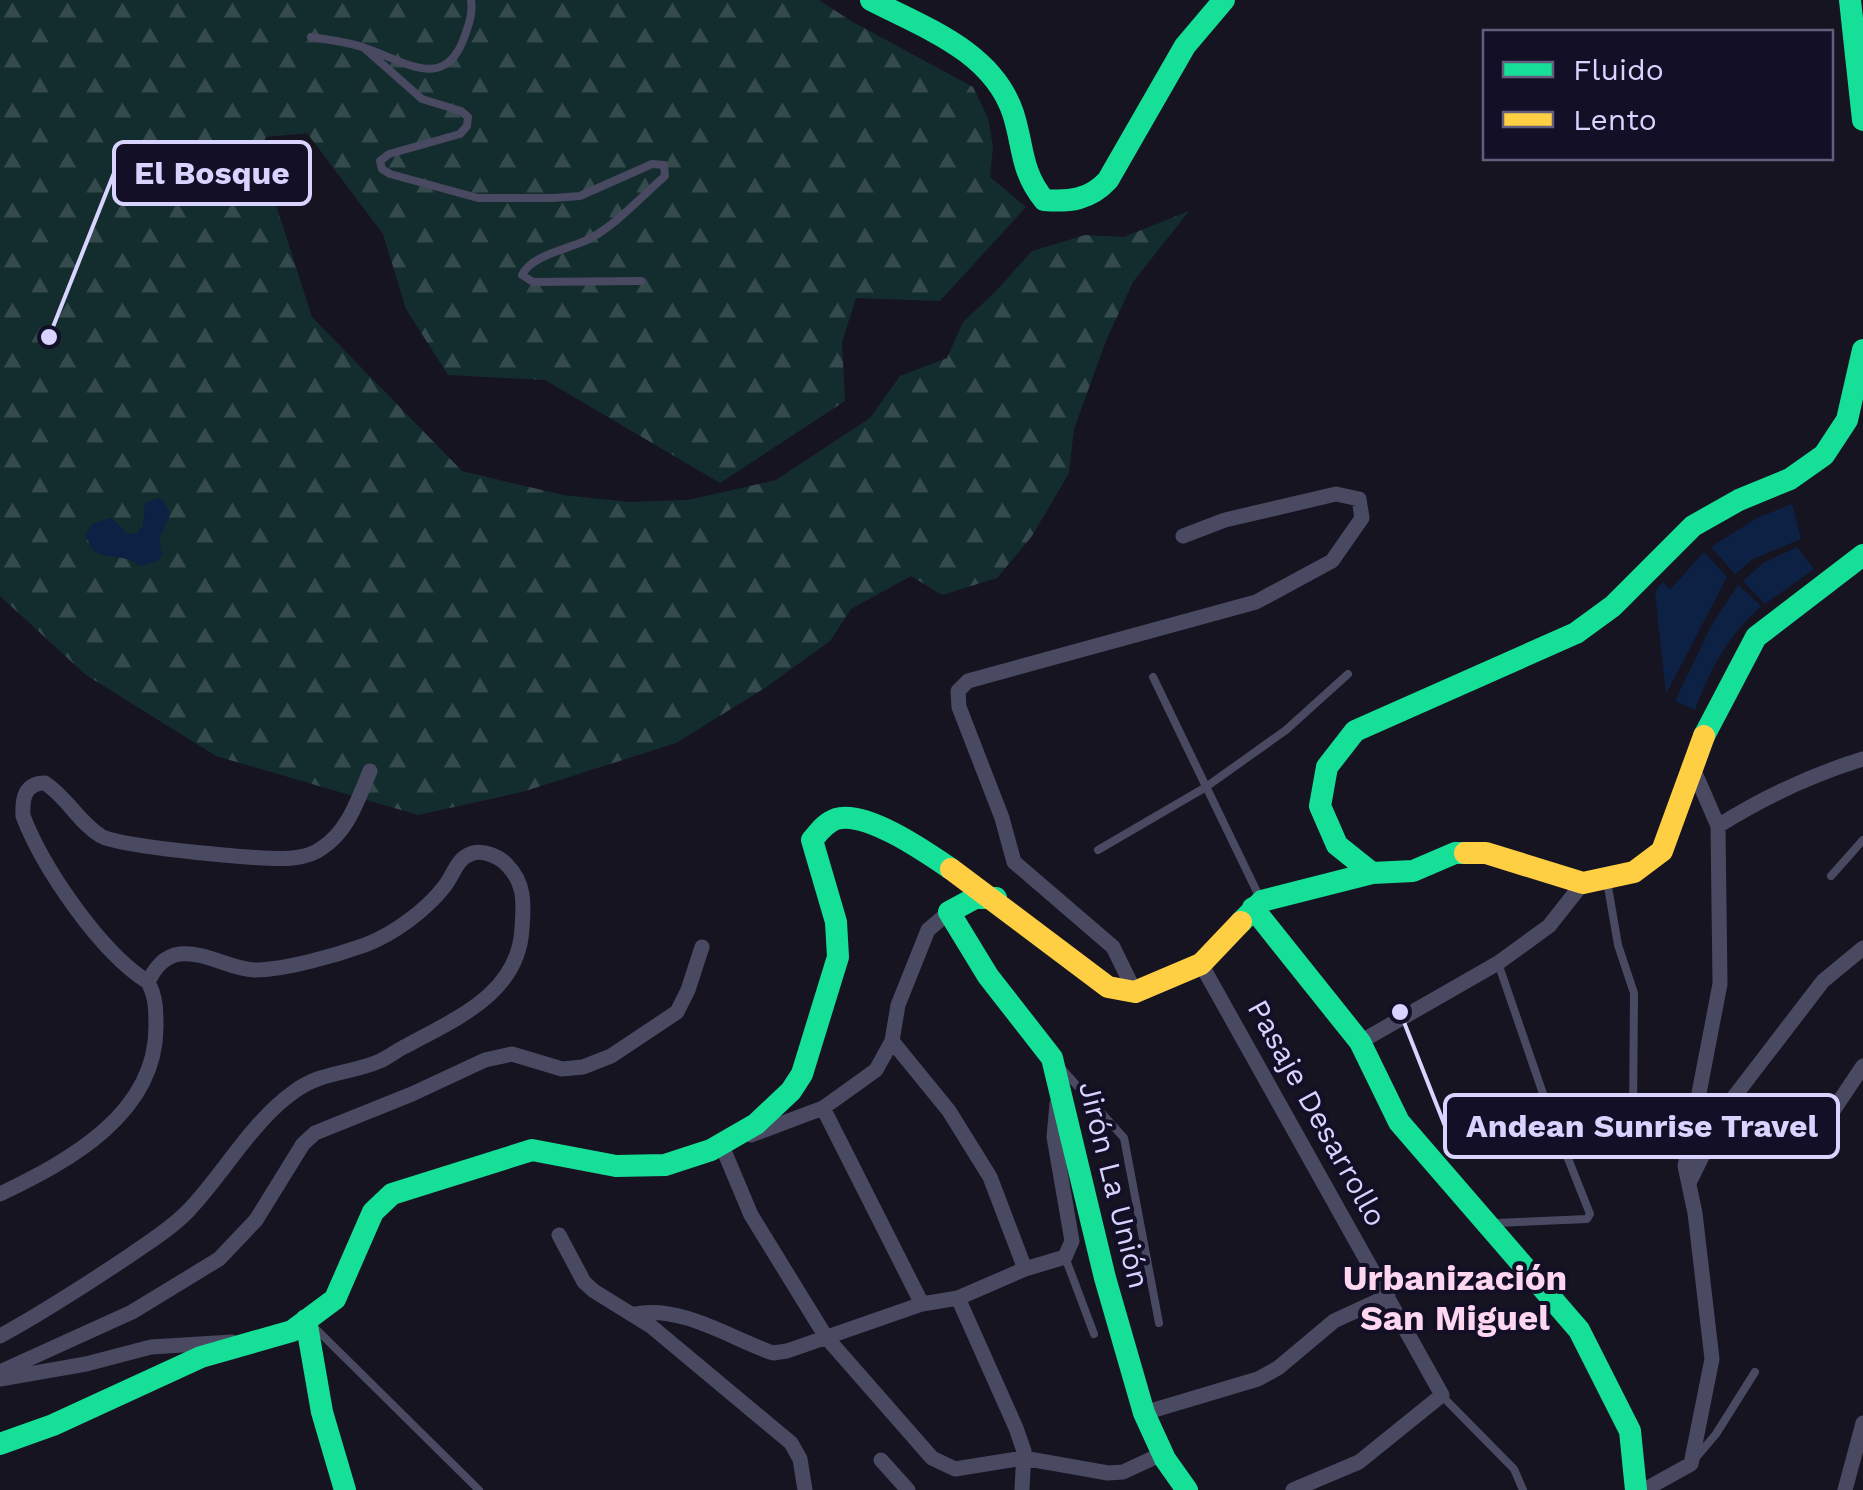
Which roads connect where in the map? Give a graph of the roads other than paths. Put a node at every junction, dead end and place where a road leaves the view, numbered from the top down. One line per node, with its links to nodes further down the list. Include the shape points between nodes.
1 (472, 0): 6 (lane, via 460,50 449,64 412,67)
2 (870, 0): 3 (main road, via 954,42 988,68 1014,114 1026,179 1044,200 1068,202 1097,191 1118,164 1168,73)
3 (1224, 0)
4 (1850, 0): 7 (main road)
5 (311, 37): 6 (lane)
6 (363, 46): 8 (lane, via 422,99 468,117 460,134 389,154 380,162 390,174 478,198 554,198 580,196 652,164 664,165 666,176 595,236 539,260 522,275 534,282)
7 (1863, 120)
8 (641, 281)
9 (1863, 350): 21 (main road, via 1847,420 1824,455 1693,526 1576,634 1355,731 1327,767 1320,806 1337,846)
10 (1183, 536): 32 (street, via 1336,494 1359,500 1363,509 1332,562 1256,602 968,680 958,692 1014,862 1113,947)
11 (1863, 556): 15 (main road, via 1756,637)
12 (1348, 674): 17 (lane, via 1286,730)
13 (1153, 676): 17 (lane)
14 (1863, 758): 18 (street, via 1758,801)
15 (1692, 766): 18 (street); 23 (main road, via 1662,851 1634,872)
16 (370, 771): 31 (street, via 334,839 294,858 128,844 103,837 45,783 27,788 22,816 68,894 112,956)
17 (1206, 787): 20 (lane); 25 (lane)
18 (1718, 826): 42 (street, via 1720,984 1685,1166)
19 (1863, 840): 22 (lane)
20 (1098, 850)
21 (1372, 874): 23 (main road, via 1413,871 1456,852); 25 (main road)
22 (1831, 876)
23 (1595, 880): 29 (street, via 1549,926); 39 (lane, via 1634,994)
24 (996, 898): 26 (main road, via 975,898); 32 (main road, via 1108,987); 41 (main road, via 868,822 844,818 825,824 812,840 838,927 839,954 802,1075 783,1101)
25 (1257, 904): 30 (main road); 34 (main road)
26 (949, 912): 33 (street, via 928,930 898,1005); 35 (main road, Jirón La Unión, via 988,976)
27 (702, 947): 59 (street, via 676,1012 611,1056 562,1070 512,1054 485,1060 315,1132 256,1220 220,1258 132,1312)
28 (1863, 948): 42 (street, via 1824,980 1727,1106)
29 (1498, 962): 34 (street); 44 (lane, via 1589,1208 1587,1219)
30 (1201, 964): 32 (main road); 48 (street, Pasaje Desarrollo)
31 (148, 982): 43 (street, via 156,1041 132,1105 67,1158); 55 (street, via 156,967 182,953 252,970 368,944 432,900 472,853 504,860 520,880 522,938 488,998 380,1061 325,1074 295,1090 188,1212)
32 (1135, 992)
33 (892, 1041): 38 (street, via 876,1070); 47 (street, via 980,1160)
34 (1360, 1042): 44 (main road, via 1400,1122)
35 (1052, 1058): 37 (main road, Jirón La Unión); 53 (lane, via 1124,1138)
36 (1863, 1066): 40 (street)
37 (1058, 1084): 46 (street, via 1054,1137 1072,1241); 61 (main road, Jirón La Unión)
38 (824, 1108): 41 (street); 50 (street)
39 (1633, 1118)
40 (1814, 1139)
41 (722, 1146): 52 (main road, via 650,1168 532,1150 392,1194 373,1212 335,1300); 56 (street, via 751,1215)
42 (1689, 1183): 67 (street, via 1712,1359)
43 (0, 1194)
44 (1486, 1223): 76 (main road, via 1579,1330 1630,1431)
45 (560, 1235): 51 (street, via 584,1282)
46 (1064, 1257): 47 (street); 54 (lane)
47 (1024, 1269): 49 (street)
48 (1388, 1296): 60 (street, Pasaje Desarrollo); 61 (street, via 1334,1321 1258,1379)
49 (958, 1298): 50 (street); 65 (street)
50 (922, 1304): 56 (street)
51 (635, 1314): 56 (street, via 682,1316 773,1353); 70 (street, via 790,1443)
52 (306, 1320): 57 (main road); 68 (main road); 69 (lane)
53 (1159, 1323)
54 (1094, 1334)
55 (0, 1336)
56 (826, 1337): 65 (street, via 943,1466)
57 (251, 1344): 59 (street, via 151,1347); 63 (main road, via 201,1357)
58 (1755, 1372): 67 (lane)
59 (0, 1375)
60 (1442, 1395): 74 (street, via 1359,1462); 75 (lane, via 1514,1469)
61 (1144, 1413): 64 (main road, Jirón La Unión)
62 (1863, 1423): 78 (street)
63 (0, 1444)
64 (1162, 1454): 65 (street, via 1108,1473); 73 (main road, Jirón La Unión)
65 (1023, 1458): 72 (street)
66 (882, 1460): 71 (street)
67 (1692, 1464): 77 (street)
68 (345, 1490)
69 (479, 1490)
70 (805, 1490)
71 (908, 1490)
72 (1022, 1490)
73 (1187, 1490)
74 (1293, 1490)
75 (1524, 1490)
76 (1636, 1490)
77 (1644, 1490)
78 (1846, 1490)

